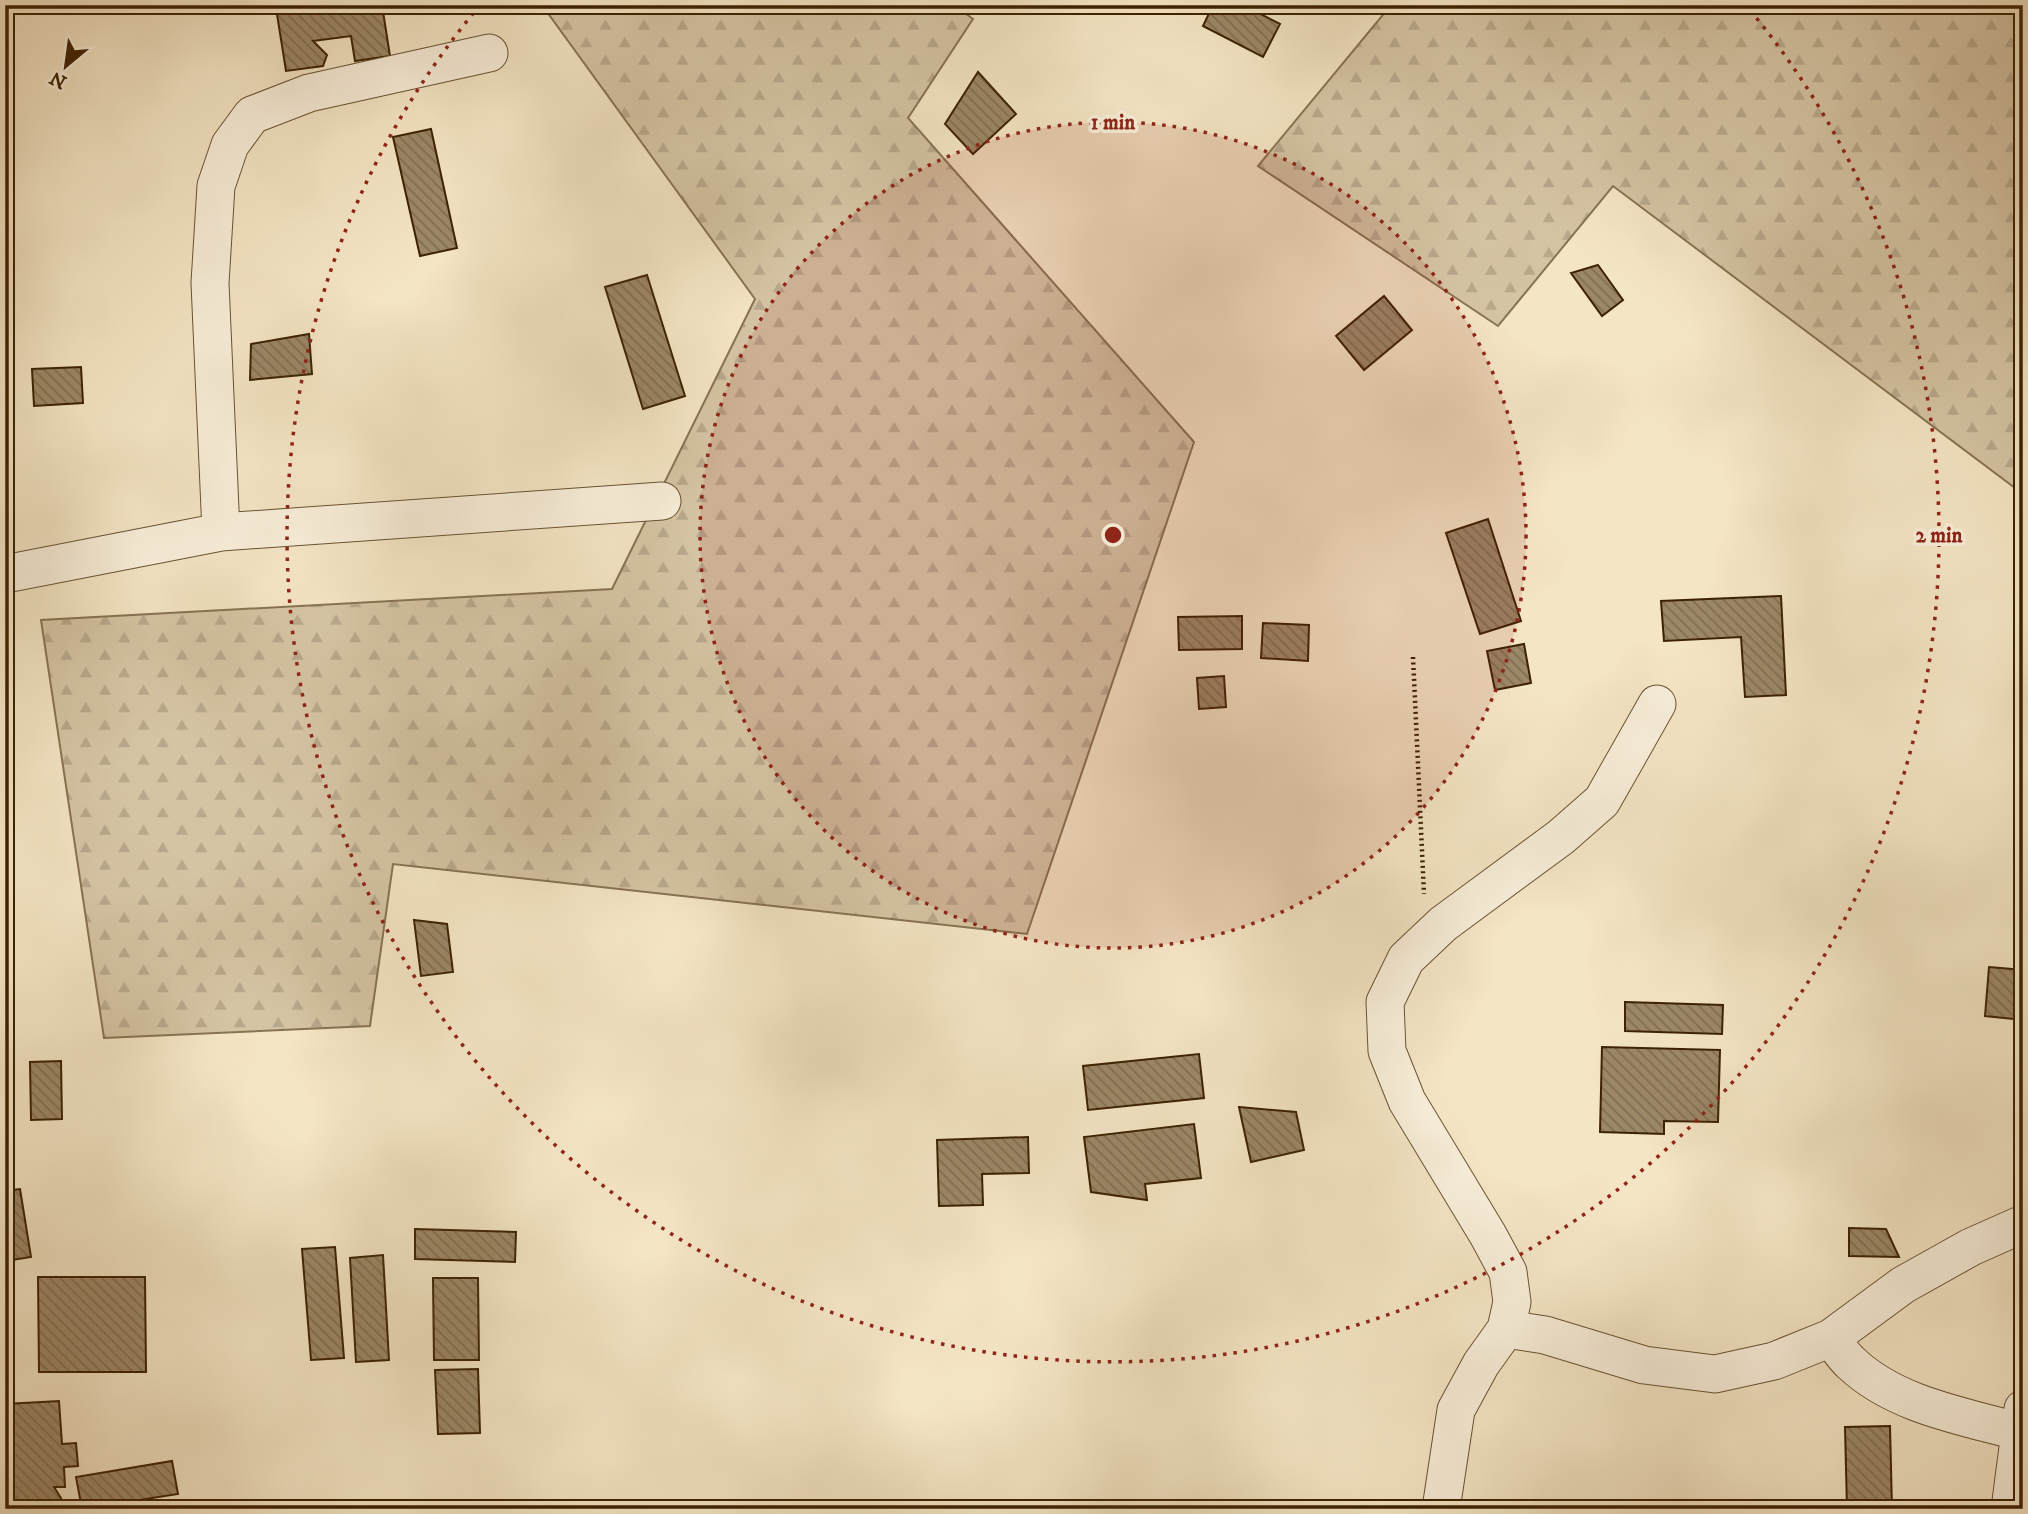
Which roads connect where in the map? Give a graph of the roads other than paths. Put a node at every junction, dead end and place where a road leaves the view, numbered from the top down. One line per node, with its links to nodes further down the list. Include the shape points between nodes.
1 (489, 53): 3 (street, via 309,93 252,115 230,145 216,186 210,283)
2 (662, 500): 3 (street)
3 (221, 532): 4 (street)
4 (5, 574)
5 (1657, 704): 7 (street, via 1602,802 1443,924 1406,959 1385,1002 1387,1051 1407,1101 1508,1272 1512,1302)
6 (2023, 1224): 8 (street, via 1903,1285)
7 (1506, 1329): 8 (street, via 1545,1335 1644,1366 1715,1374 1774,1360); 10 (street, via 1456,1410)
8 (1830, 1338): 9 (street, via 1879,1385 1929,1406)
9 (2021, 1421): 11 (street)
10 (1441, 1509)
11 (2010, 1509)

